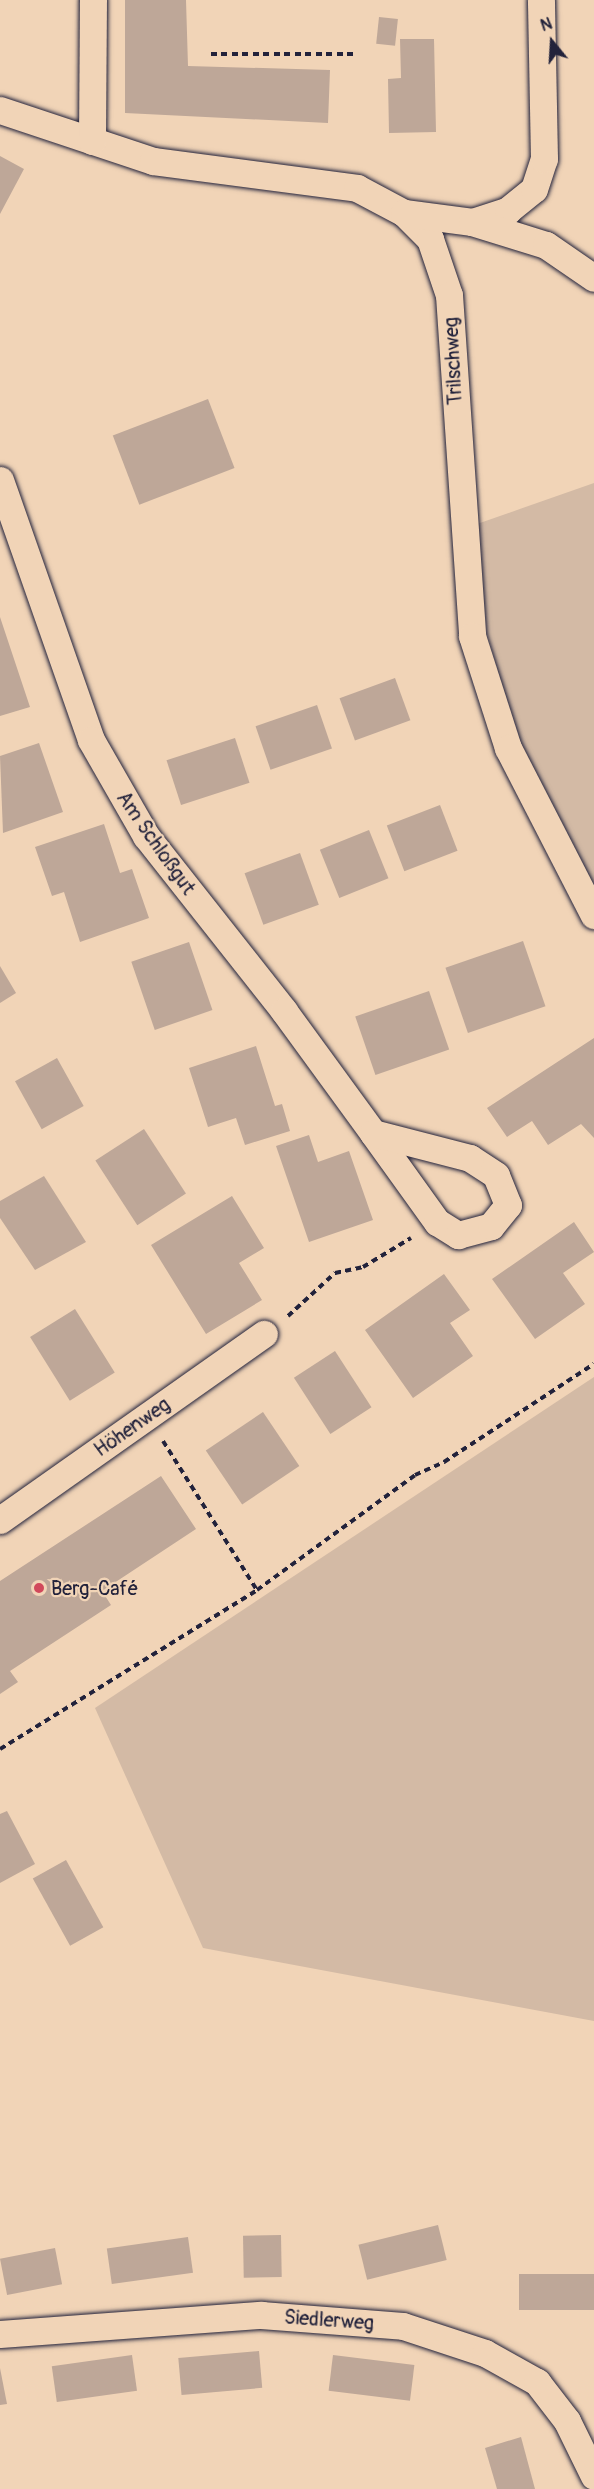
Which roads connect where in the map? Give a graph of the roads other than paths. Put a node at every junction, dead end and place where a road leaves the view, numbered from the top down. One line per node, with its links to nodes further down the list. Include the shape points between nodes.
1 (93, 0): 4 (street)
2 (541, 0): 6 (street, via 544,159 534,189 508,210)
3 (0, 110): 4 (street, Trilschweg)
4 (92, 141): 5 (street, Trilschweg, via 153,161 357,188)
5 (404, 213): 6 (street); 9 (street, Trilschweg, via 430,239 449,295 472,636 508,748)
6 (472, 222): 7 (street, via 546,245)
7 (594, 278)
8 (0, 480): 10 (street, Am Schloßgut, via 87,730 112,780 146,836)
9 (594, 915)
10 (373, 1133): 10 (street, Am Schloßgut, via 437,1222 458,1235 491,1226 508,1205 496,1175 470,1158)
11 (264, 1334): 12 (street, Höhenweg)
12 (0, 1520)
13 (0, 2334): 14 (street, Siedlerweg, via 261,2315 403,2325 484,2353 537,2382 567,2421)
14 (594, 2476)

